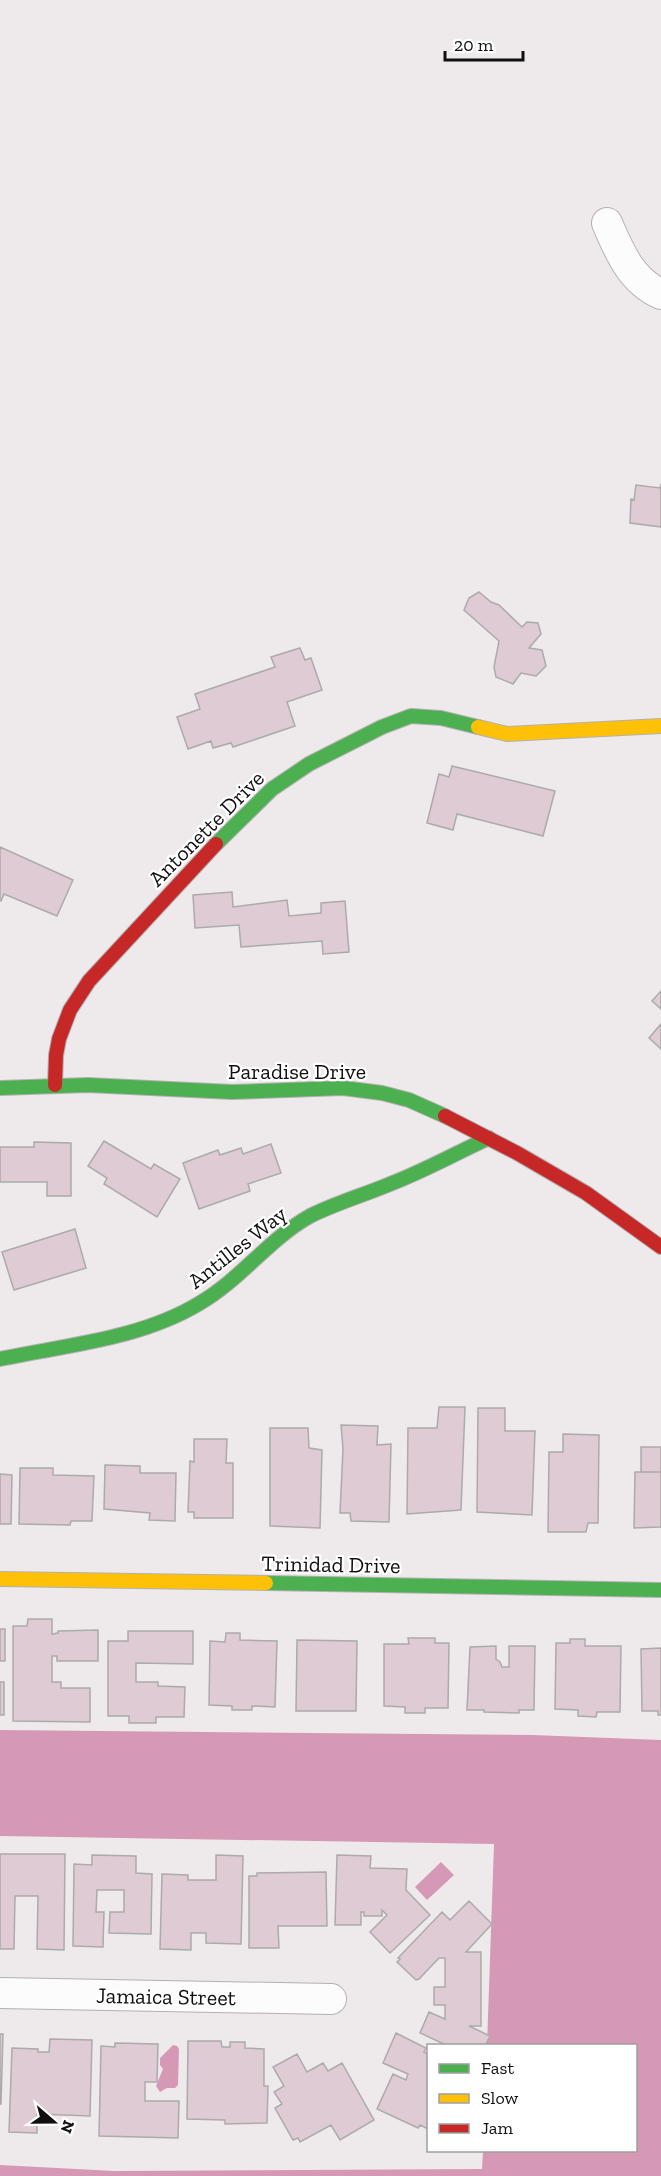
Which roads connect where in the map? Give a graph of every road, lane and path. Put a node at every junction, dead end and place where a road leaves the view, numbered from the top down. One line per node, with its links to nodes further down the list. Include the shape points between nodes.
1 (607, 223): 2 (street, via 633,273)
2 (661, 294)
3 (661, 726): 4 (street, Antonette Drive, via 507,734 441,718 411,716 309,764 272,789 226,832 89,981 70,1010 59,1039)
4 (55, 1085): 5 (street, Paradise Drive); 6 (street, Paradise Drive, via 232,1092 355,1088 409,1100)
5 (0, 1088)
6 (489, 1138): 7 (street, Paradise Drive, via 586,1193); 8 (street, Antilles Way, via 300,1222 223,1288 186,1311 126,1332)
7 (661, 1247)
8 (0, 1359)
9 (0, 1580): 10 (street, Trinidad Drive)
10 (661, 1590)
11 (0, 1993): 12 (street, Jamaica Street)
12 (331, 1999)

